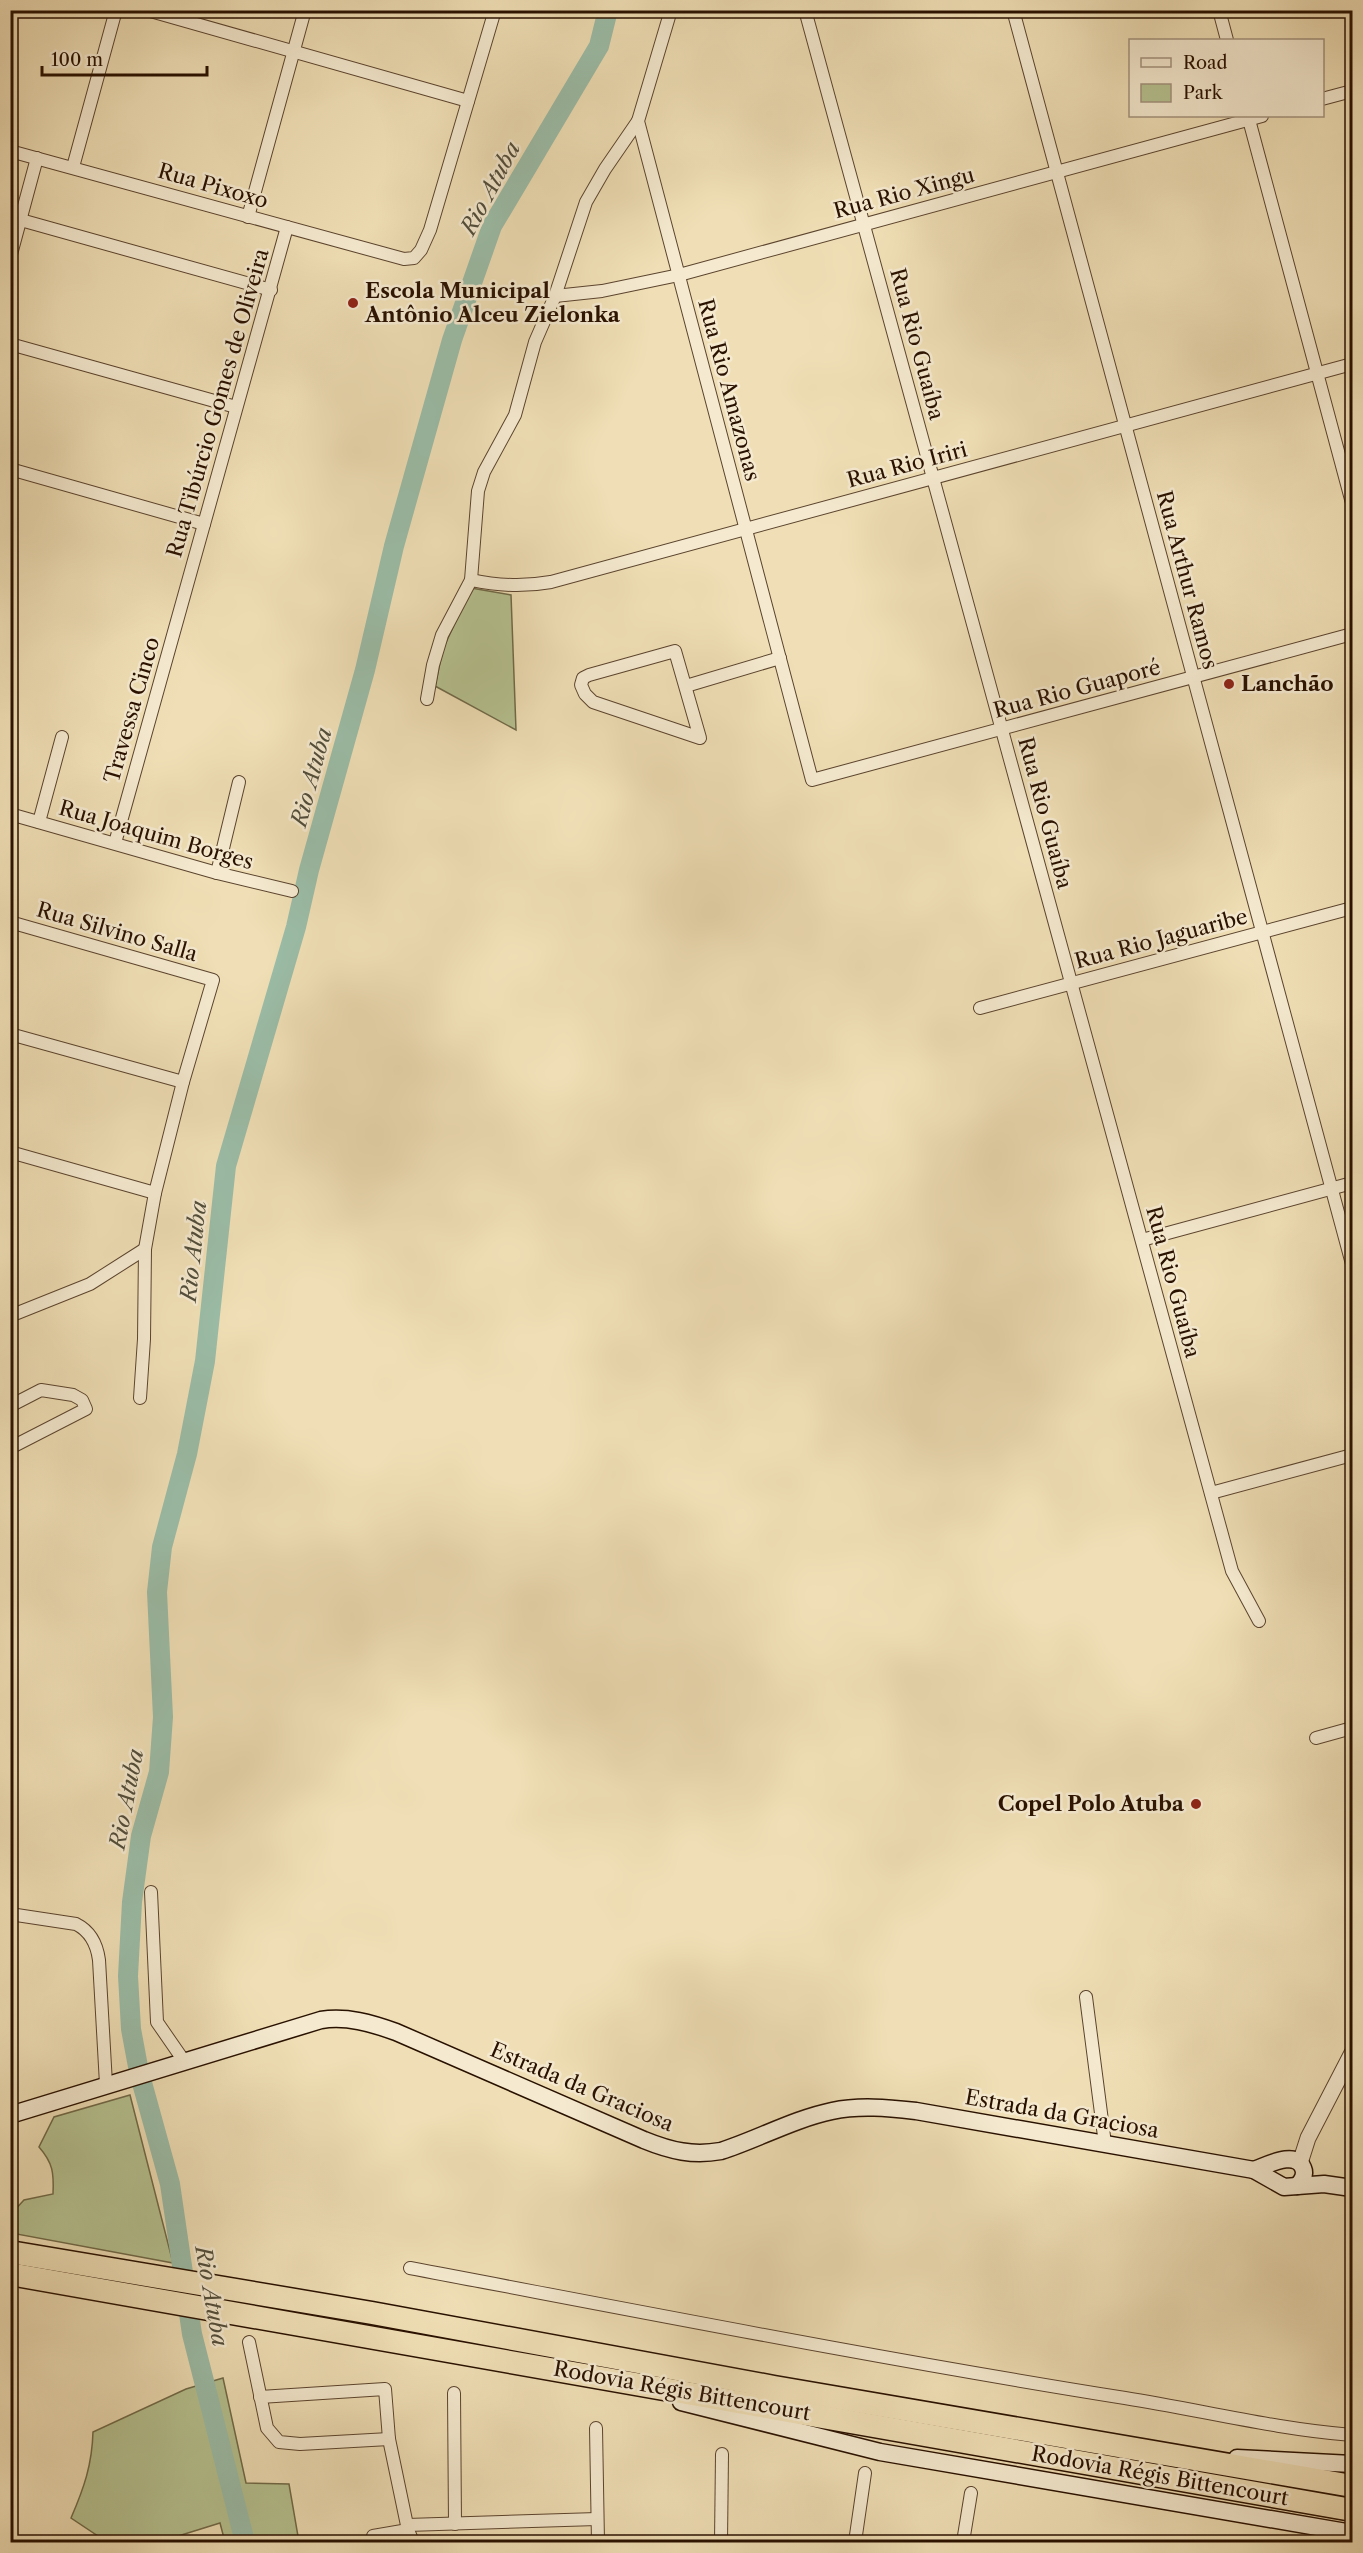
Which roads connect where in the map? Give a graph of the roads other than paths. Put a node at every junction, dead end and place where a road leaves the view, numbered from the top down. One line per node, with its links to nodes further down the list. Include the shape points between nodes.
1 (116, 10): 18 (street)
2 (147, 10): 10 (street)
3 (305, 10): 10 (street)
4 (495, 10): 13 (street)
5 (671, 10): 15 (street)
6 (805, 10): 22 (street, Rua Rio Guaíba)
7 (1013, 10): 19 (street, Rua Arthur Ramos)
8 (1219, 10): 9 (street)
9 (1227, 39)
10 (294, 51): 13 (street); 20 (street)
11 (1353, 91): 12 (street)
12 (1324, 99)
13 (468, 101): 23 (street, Rua Pixoxo, via 430,230 414,258 404,259)
14 (1248, 117): 19 (street, Rua Rio Xingu); 30 (street)
15 (638, 121): 25 (street, Rua Rio Amazonas); 27 (street, via 586,202)
16 (10, 151): 17 (street, Rua Pixoxo)
17 (37, 158): 18 (street, Rua Pixoxo); 21 (street)
18 (74, 167): 20 (street, Rua Pixoxo)
19 (1057, 171): 22 (street, Rua Rio Xingu); 32 (street, Rua Arthur Ramos)
20 (248, 217): 23 (street, Rua Pixoxo)
21 (16, 219): 24 (street); 26 (street)
22 (864, 224): 25 (street, Rua Rio Xingu); 34 (street, Rua Rio Guaíba)
23 (287, 227): 26 (street, Rua Tibúrcio Gomes de Oliveira)
24 (10, 258)
25 (679, 275): 27 (street, Rua Rio Xingu); 37 (street, Rua Rio Amazonas)
26 (271, 290): 31 (street, Rua Tibúrcio Gomes de Oliveira)
27 (555, 296): 38 (street, via 535,342 515,415 480,482)
28 (10, 344): 31 (street)
29 (1353, 364): 30 (street, Rua Rio Iriri)
30 (1318, 374): 32 (street, Rua Rio Iriri); 35 (street)
31 (236, 407): 36 (street, Rua Tibúrcio Gomes de Oliveira)
32 (1126, 426): 34 (street, Rua Rio Iriri); 42 (street, Rua Arthur Ramos)
33 (10, 469): 36 (street)
34 (933, 478): 37 (street, Rua Rio Iriri); 45 (street, Rua Rio Guaíba)
35 (1353, 503)
36 (204, 524): 39 (street, Rua Tibúrcio Gomes de Oliveira)
37 (746, 529): 38 (street, Rua Rio Iriri, via 543,583 509,586); 41 (street, Rua Rio Amazonas)
38 (471, 580): 44 (street, via 442,635)
39 (187, 589): 51 (street, Travessa Cinco)
40 (1353, 634): 42 (street, Rua Rio Guaporé)
41 (780, 658): 43 (street); 47 (street, Rua Rio Amazonas)
42 (1194, 677): 45 (street, Rua Rio Guaporé); 56 (street, Rua Arthur Ramos)
43 (686, 686): 43 (street, via 675,651 589,675 581,685 585,694 602,707 700,738)
44 (428, 699)
45 (1002, 729): 47 (street, Rua Rio Guaporé); 57 (street, Rua Rio Guaíba)
46 (62, 737): 50 (street)
47 (812, 780)
48 (239, 782): 52 (street)
49 (10, 814): 50 (street, Rua Joaquim Borges)
50 (39, 822): 51 (street, Rua Joaquim Borges)
51 (115, 843): 52 (street, Rua Joaquim Borges)
52 (217, 873): 53 (street, Rua Joaquim Borges)
53 (292, 891)
54 (1353, 908): 56 (street, Rua Rio Jaguaribe)
55 (10, 922): 60 (street, Rua Silvino Salla, via 213,980)
56 (1263, 932): 57 (street, Rua Rio Jaguaribe); 63 (street, Rua Arthur Ramos)
57 (1071, 984): 58 (street, Rua Rio Jaguaribe); 65 (street, Rua Rio Guaíba)
58 (980, 1008)
59 (10, 1034): 60 (street)
60 (183, 1082): 64 (street)
61 (10, 1152): 64 (street)
62 (1353, 1183): 63 (street)
63 (1332, 1189): 65 (street); 67 (street, Rua Arthur Ramos)
64 (155, 1192): 66 (street)
65 (1142, 1240): 73 (street, Rua Rio Guaíba)
66 (145, 1249): 68 (street, via 90,1284); 69 (street)
67 (1353, 1264)
68 (10, 1316)
69 (141, 1398)
70 (10, 1406): 71 (street, via 41,1390 73,1395 86,1409)
71 (10, 1448)
72 (1353, 1455): 73 (street)
73 (1211, 1493): 74 (street, Rua Rio Guaíba, via 1232,1571)
74 (1258, 1621)
75 (1353, 1728): 76 (street)
76 (1316, 1738)
77 (151, 1893): 81 (street, via 157,2022)
78 (10, 1914): 82 (street, via 76,1924 94,1944)
79 (1086, 1997): 84 (street)
80 (1353, 2053): 85 (street)
81 (184, 2061): 82 (main road, Estrada da Graciosa); 84 (main road, Estrada da Graciosa, via 321,2020 342,2018 396,2032 678,2152 721,2151 818,2115 874,2107)
82 (113, 2082): 83 (main road, Estrada da Graciosa)
83 (10, 2115)
84 (1105, 2144): 86 (main road, Estrada da Graciosa)
85 (1293, 2163): 86 (main road, Estrada da Graciosa); 87 (main road, via 1275,2171); 88 (main road); 89 (main road, via 1302,2181)
86 (1254, 2170): 87 (main road, Estrada da Graciosa)
87 (1279, 2183): 89 (main road, Estrada da Graciosa)
88 (1324, 2184): 89 (main road); 90 (main road)
89 (1297, 2186)
90 (1353, 2188)
91 (10, 2245): 94 (highway)
92 (10, 2252): 94 (highway, Rodovia Régis Bittencourt)
93 (410, 2268): 103 (street, via 1004,2379 1246,2421)
94 (68, 2273): 95 (highway, Rodovia Régis Bittencourt); 96 (highway); 97 (highway, Rodovia Régis Bittencourt)
95 (10, 2274)
96 (10, 2280)
97 (217, 2299): 99 (highway, Rodovia Régis Bittencourt); 106 (highway, Rodovia Régis Bittencourt, via 372,2313)
98 (249, 2342): 101 (street)
99 (570, 2372): 111 (highway, Rodovia Régis Bittencourt); 115 (main road, via 880,2452)
100 (454, 2392): 113 (street)
101 (260, 2397): 104 (street, via 267,2428 279,2442); 104 (street, via 385,2389)
102 (596, 2428): 112 (street)
103 (1353, 2435)
104 (389, 2439): 114 (street)
105 (722, 2454): 119 (street)
106 (1174, 2458): 107 (main road); 109 (highway, Rodovia Régis Bittencourt)
107 (1353, 2464)
108 (866, 2473): 120 (street)
109 (1353, 2486)
110 (971, 2493): 121 (street)
111 (1353, 2510)
112 (597, 2519): 113 (street); 118 (street)
113 (455, 2524): 114 (street)
114 (407, 2528): 116 (street); 117 (street)
115 (1353, 2533)
116 (373, 2536)
117 (412, 2542)
118 (598, 2542)
119 (721, 2542)
120 (855, 2542)
121 (963, 2542)

